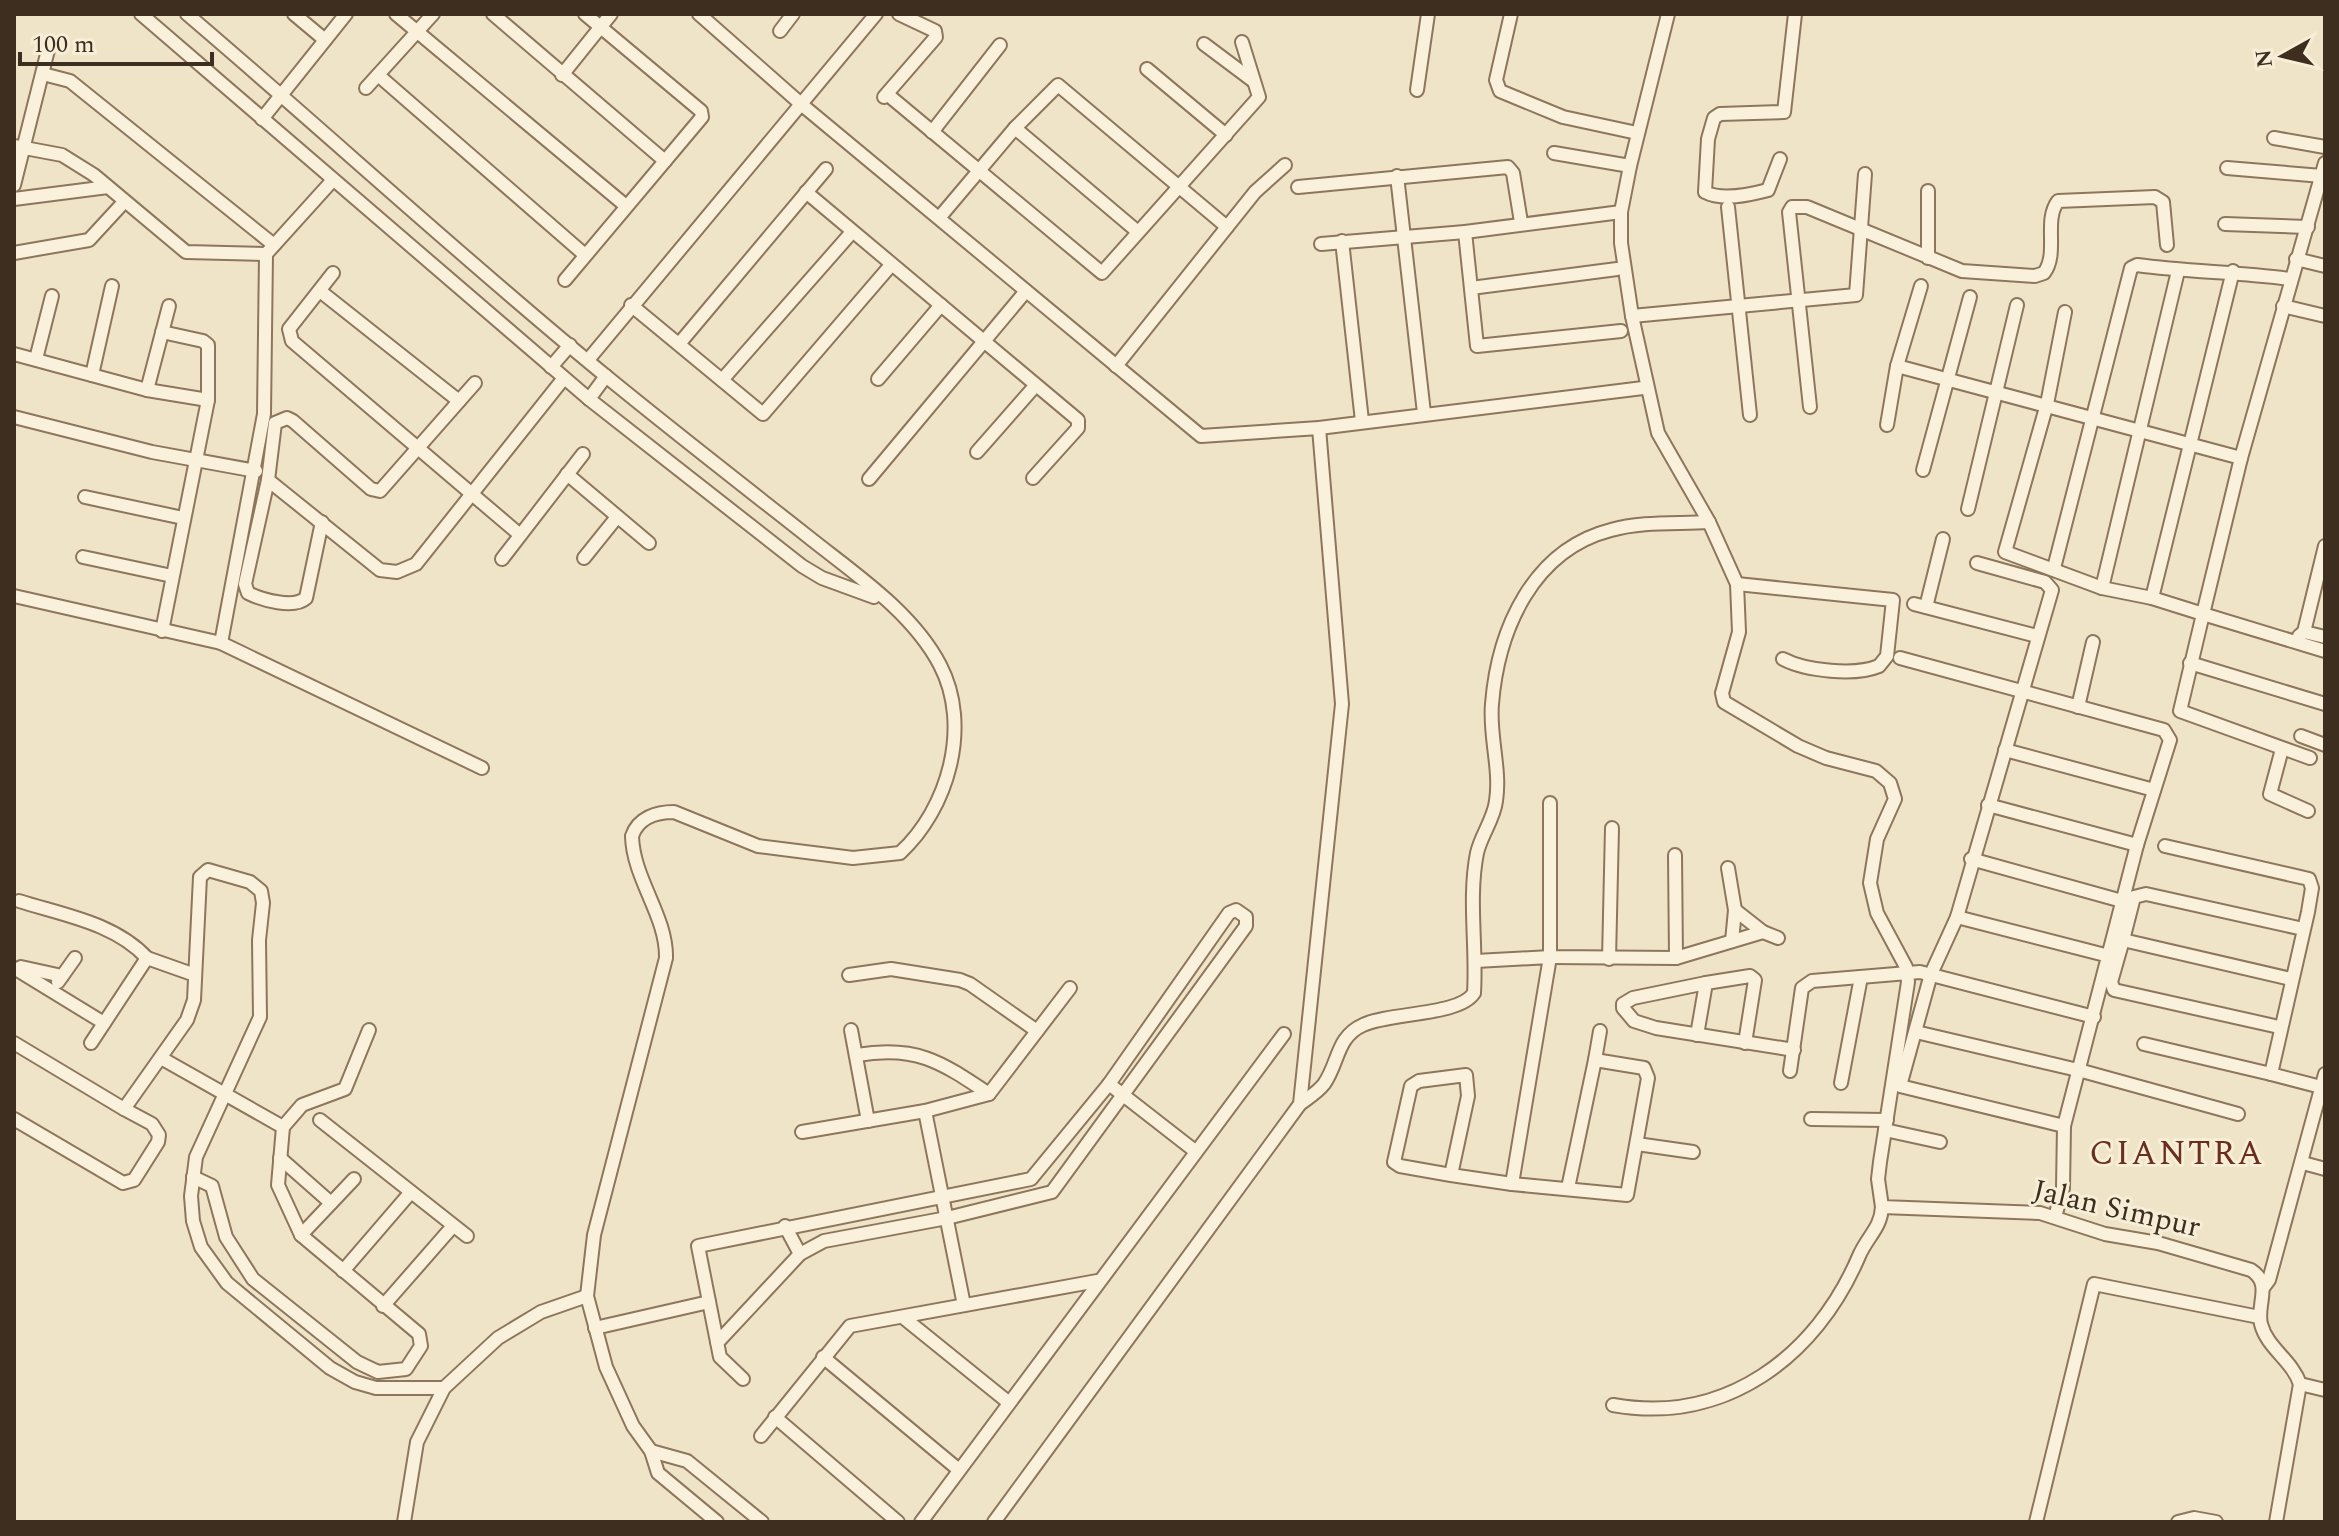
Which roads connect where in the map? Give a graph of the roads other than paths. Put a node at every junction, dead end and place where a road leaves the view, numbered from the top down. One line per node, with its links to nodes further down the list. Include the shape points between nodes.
1 (141, 14): 35 (street)
2 (187, 14): 33 (street)
3 (294, 14): 21 (street)
4 (346, 14): 21 (street)
5 (396, 14): 20 (street)
6 (433, 14): 20 (street)
7 (493, 14): 29 (street)
8 (585, 14): 18 (street)
9 (611, 14): 18 (street)
10 (699, 14): 34 (street)
11 (793, 14): 19 (street)
12 (876, 14): 34 (street)
13 (899, 14): 37 (street, via 935,31 936,37 886,95)
14 (1428, 14): 32 (street)
15 (1511, 14): 38 (street, via 1496,80 1500,91 1563,117)
16 (1668, 14): 38 (street)
17 (1795, 14): 44 (street, via 1784,112 1714,118 1705,192 1737,196 1768,190)
18 (601, 27): 29 (street); 45 (street, via 701,111 700,123)
19 (780, 31)
20 (417, 32): 28 (street); 64 (street)
21 (325, 40): 33 (street)
22 (1242, 42): 30 (street)
23 (1204, 44): 30 (street)
24 (1000, 45): 37 (street)
25 (48, 50): 27 (street)
26 (1147, 69): 39 (street)
27 (43, 74): 41 (street); 80 (street, via 70,81)
28 (378, 75): 31 (street); 82 (street)
29 (562, 75): 45 (street)
30 (1252, 80): 39 (street, via 1259,97)
31 (366, 88)
32 (1417, 90)
33 (282, 95): 35 (street); 114 (street)
34 (801, 104): 67 (street); 101 (street)
35 (262, 119): 55 (street)
36 (1015, 128): 51 (street); 57 (street, via 1048,90 1060,85); 74 (street)
37 (932, 132): 51 (street)
38 (1637, 133): 48 (street)
39 (1226, 135): 57 (street)
40 (2274, 138): 42 (street)
41 (18, 147): 56 (street); 58 (street, via 62,155)
42 (2325, 147)
43 (1554, 153): 48 (street)
44 (1780, 159)
45 (665, 161): 64 (street)
46 (2325, 163): 54 (street)
47 (1285, 165): 70 (street)
48 (1630, 166): 66 (street)
49 (2227, 168): 54 (street)
50 (826, 169): 61 (street)
51 (976, 172): 67 (street); 74 (street, via 1101,273)
52 (1865, 174): 72 (street)
53 (1397, 176): 59 (street); 68 (street, via 1508,167); 76 (street)
54 (2322, 176): 71 (street)
55 (332, 181): 80 (street); 120 (street)
56 (14, 185)
57 (1180, 185): 70 (street); 74 (street)
58 (108, 187): 62 (street); 63 (street)
59 (1298, 187)
60 (1928, 191): 83 (street)
61 (806, 192): 73 (street); 113 (street)
62 (14, 199)
63 (124, 202): 80 (street, via 186,252); 81 (street, via 89,240)
64 (626, 206): 82 (street)
65 (1728, 207): 106 (street)
66 (1621, 212): 68 (street); 108 (street)
67 (939, 218): 97 (street)
68 (1521, 222): 75 (street)
69 (2225, 224): 71 (street)
70 (1227, 227): 118 (street)
71 (2308, 227): 84 (street)
72 (1863, 231): 83 (street); 100 (street, via 1856,295); 100 (street, via 1807,207 1791,208)
73 (852, 232): 85 (street); 125 (street)
74 (1138, 232)
75 (1465, 232): 76 (street); 95 (street)
76 (1404, 234): 77 (street); 137 (street)
77 (1342, 241): 78 (street); 141 (street)
78 (1321, 244)
79 (2167, 245): 83 (street, via 2164,205 2158,197 2071,197 2053,209 2050,262 2039,275 1962,271)
80 (270, 250): 152 (street, via 263,285 266,376)
81 (14, 253)
82 (585, 255): 92 (street)
83 (1928, 258)
84 (2296, 259): 86 (street); 91 (street)
85 (891, 265): 102 (street); 125 (street, via 766,413 759,413)
86 (2325, 266)
87 (1617, 269): 95 (street)
88 (2178, 271): 89 (street); 140 (street, via 2131,268); 144 (street)
89 (2233, 271): 91 (street); 145 (street)
90 (333, 273): 96 (street)
91 (2290, 279): 105 (street)
92 (565, 280)
93 (112, 286): 121 (street)
94 (1921, 286): 119 (street)
95 (1471, 288): 110 (street, via 1477,346)
96 (320, 291): 134 (street); 146 (street, via 289,329 292,341)
97 (1026, 291): 112 (street); 118 (street)
98 (52, 296): 116 (street)
99 (1970, 297): 126 (street)
100 (1801, 302): 106 (street); 136 (street)
101 (631, 305): 113 (street); 117 (street)
102 (941, 305): 112 (street); 124 (street)
103 (2017, 305): 131 (street)
104 (169, 306): 111 (street)
105 (2283, 306): 109 (street); 149 (street)
106 (1738, 307): 108 (street); 138 (street)
107 (2065, 312): 135 (street)
108 (1632, 316): 163 (street, via 1658,433)
109 (2325, 316)
110 (1621, 331)
111 (162, 332): 130 (street); 133 (street, via 208,345)
112 (984, 343): 128 (street); 155 (street)
113 (679, 344): 125 (street)
114 (570, 345): 117 (street); 120 (street)
115 (14, 354): 116 (street)
116 (36, 359): 121 (street)
117 (588, 360): 122 (street)
118 (1116, 366): 143 (street, via 1201,436)
119 (1897, 366): 126 (street); 142 (street)
120 (551, 367): 123 (street)
121 (92, 375): 130 (street)
122 (606, 376): 132 (street); 178 (street)
123 (564, 378): 132 (street); 157 (street)
124 (878, 379)
125 (722, 380)
126 (1946, 380): 131 (street); 151 (street)
127 (475, 383): 134 (street)
128 (1035, 386): 147 (street); 154 (street, via 1079,424)
129 (1643, 388): 137 (street)
130 (147, 390): 133 (street)
131 (1997, 391): 135 (street); 159 (street)
132 (589, 399): 178 (street, via 802,566)
133 (208, 400): 150 (street)
134 (459, 401): 146 (street)
135 (2047, 404): 140 (street); 172 (street, via 2005,552)
136 (1810, 407)
137 (1424, 413): 141 (street)
138 (1750, 415)
139 (14, 417): 150 (street)
140 (2091, 418): 144 (street); 172 (street)
141 (1362, 421): 143 (street)
142 (1887, 425)
143 (1319, 428): 263 (street, via 1342,704)
144 (2139, 431): 145 (street); 175 (street)
145 (2189, 444): 149 (street); 177 (street)
146 (419, 447): 156 (street, via 377,492 293,421 283,419 275,423); 157 (street)
147 (977, 452)
148 (583, 454): 153 (street)
149 (2241, 458): 179 (street)
150 (194, 461): 152 (street); 161 (street)
151 (1923, 470)
152 (256, 471): 185 (street)
153 (567, 474): 160 (street); 164 (street)
154 (1033, 478)
155 (869, 479)
156 (268, 480): 162 (street); 162 (street, via 245,584 248,593 302,602)
157 (472, 490): 162 (street, via 416,564 397,572 380,570); 164 (street)
158 (85, 497): 161 (street)
159 (1968, 509)
160 (617, 517): 166 (street); 169 (street)
161 (183, 518): 173 (street)
162 (322, 522)
163 (1709, 522): 174 (street); 224 (street, via 1632,526 1595,536 1556,559 1518,602 1508,625 1492,704 1496,802 1478,850)
164 (519, 534): 170 (street)
165 (1943, 539): 181 (street, via 1920,606)
166 (649, 543)
167 (2325, 546): 182 (street)
168 (83, 557): 173 (street)
169 (584, 558)
170 (502, 559)
171 (1977, 563): 181 (street, via 2050,584)
172 (2054, 568): 175 (street)
173 (172, 576): 180 (street)
174 (1737, 584): 188 (street, via 1893,600 1887,656 1879,666 1836,670); 226 (street, via 1739,632 1724,702 1798,746 1876,771 1890,783 1895,799 1877,839 1870,883 1884,930)
175 (2102, 588): 177 (street)
176 (14, 596): 180 (street)
177 (2152, 598): 179 (street)
178 (885, 600): 302 (street, via 941,666 952,720 952,760 945,784 909,845 900,853 853,858 758,846 674,812 656,814 635,828 637,867 666,958 594,1235)
179 (2203, 614): 182 (street); 189 (street)
180 (162, 631): 185 (street)
181 (2037, 636): 190 (street)
182 (2299, 637): 183 (street); 186 (street)
183 (2325, 637)
184 (2093, 642): 192 (street)
185 (221, 643): 198 (street)
186 (2325, 651)
187 (1900, 658): 190 (street)
188 (1783, 659)
189 (2190, 663): 191 (street); 195 (street, via 2180,711)
190 (2021, 693): 192 (street); 196 (street)
191 (2325, 704)
192 (2078, 707): 199 (street, via 2167,733 2169,745)
193 (2301, 736): 194 (street)
194 (2325, 745)
195 (2282, 749): 197 (street); 202 (street, via 2271,796)
196 (2005, 750): 199 (street); 201 (street)
197 (2310, 758)
198 (482, 768)
199 (2154, 790): 204 (street)
200 (1550, 803): 219 (street)
201 (1988, 805): 204 (street); 207 (street)
202 (2308, 811)
203 (1612, 828): 223 (street)
204 (2137, 845): 210 (street)
205 (2165, 846): 213 (street, via 2308,878 2312,888)
206 (1675, 855): 222 (street)
207 (1971, 859): 210 (street); 212 (street)
208 (1728, 868): 211 (street)
209 (19, 901): 221 (street, via 130,940)
210 (2122, 901): 218 (street)
211 (1735, 910): 214 (street); 217 (street)
212 (1957, 917): 218 (street); 227 (street)
213 (2303, 929): 216 (street, via 2141,894 2132,899); 232 (street)
214 (1763, 932): 215 (street); 217 (street)
215 (1778, 938)
216 (2123, 940): 232 (street); 238 (street, via 2111,982 2114,990)
217 (1732, 941): 222 (street)
218 (2109, 956): 236 (street)
219 (1550, 957): 223 (street); 224 (street); 286 (street)
220 (75, 958): 230 (street)
221 (147, 958): 228 (street); 237 (street)
222 (1676, 958): 223 (street)
223 (1609, 959)
224 (1476, 961): 263 (street, via 1472,997 1454,1006 1357,1028 1346,1036 1325,1082)
225 (14, 967): 230 (street); 235 (street)
226 (1907, 972): 227 (street); 231 (street); 272 (street, via 1907,1005)
227 (1931, 974): 236 (street); 243 (street)
228 (195, 975): 252 (street, via 187,1020); 260 (street, via 200,877 208,870 250,882 261,891 263,903 260,1017)
229 (849, 975): 241 (street, via 891,969 960,980)
230 (62, 976): 235 (street)
231 (1861, 977): 250 (street, via 1804,985); 258 (street)
232 (2291, 979): 238 (street)
233 (1706, 983): 245 (street); 245 (street, via 1623,1004 1641,1025); 248 (street, via 1754,978)
234 (1070, 988): 241 (street)
235 (51, 991): 237 (street)
236 (2094, 1017): 255 (street)
237 (104, 1023): 247 (street)
238 (2279, 1027): 256 (street)
239 (369, 1030): 274 (street, via 345,1089 302,1105)
240 (851, 1030): 251 (street)
241 (1037, 1031): 261 (street)
242 (1600, 1031): 253 (street)
243 (1916, 1032): 255 (street); 273 (street, via 1900,1086)
244 (1284, 1034): 278 (street)
245 (1697, 1035): 248 (street)
246 (14, 1043): 264 (street)
247 (91, 1043)
248 (1745, 1043): 250 (street)
249 (2144, 1044): 256 (street)
250 (1794, 1050): 254 (street)
251 (857, 1055): 261 (street, via 896,1051 926,1056); 271 (street)
252 (161, 1058): 260 (street); 264 (street)
253 (1595, 1060): 277 (street, via 1639,1066 1647,1072); 287 (street)
254 (1790, 1071)
255 (2082, 1071): 266 (street); 273 (street)
256 (2271, 1074): 257 (street)
257 (2323, 1080): 267 (street)
258 (1841, 1083)
259 (1109, 1084): 262 (street); 262 (street, via 1229,913 1240,912 1246,926); 289 (street, via 1031,1179)
260 (227, 1093): 274 (street); 284 (street, via 196,1157)
261 (989, 1094): 265 (street)
262 (1124, 1095): 278 (street); 293 (street, via 1052,1192)
263 (1300, 1104): 326 (street)
264 (124, 1109): 268 (street, via 152,1124 159,1135 134,1180 123,1183)
265 (925, 1111): 271 (street); 289 (street)
266 (2238, 1114)
267 (2320, 1115): 281 (street)
268 (14, 1119)
269 (1811, 1119): 272 (street)
270 (320, 1120): 288 (street)
271 (868, 1121): 275 (street)
272 (1886, 1125): 276 (street); 291 (street, via 1878,1179)
273 (2064, 1126): 292 (street, via 2063,1188)
274 (283, 1127): 280 (street)
275 (802, 1132)
276 (1940, 1142)
277 (1637, 1144): 279 (street); 287 (street, via 1627,1195)
278 (1195, 1151): 300 (street)
279 (1693, 1152)
280 (280, 1158): 290 (street); 296 (street, via 278,1185)
281 (2303, 1163): 282 (street); 301 (street)
282 (2325, 1169)
283 (1451, 1175): 283 (street, via 1394,1162 1411,1086 1463,1073 1468,1096); 286 (street)
284 (193, 1177): 305 (street, via 212,1186 226,1237 253,1279 357,1362 378,1372 406,1369 421,1346 419,1334); 313 (street, via 193,1221 201,1247 227,1283 252,1305 355,1382 376,1388)
285 (354, 1179): 290 (street)
286 (1512, 1184): 287 (street)
287 (1568, 1188)
288 (411, 1192): 294 (street); 299 (street)
289 (943, 1198): 293 (street); 295 (street)
290 (331, 1203): 296 (street)
291 (1882, 1207): 292 (street, Jalan Simpur, via 2031,1211); 316 (street, via 1879,1227 1861,1251 1840,1298 1817,1329 1767,1373 1732,1393 1688,1408 1648,1411)
292 (2055, 1217): 301 (street, Jalan Simpur, via 2105,1234 2226,1261 2257,1274)
293 (947, 1218): 298 (street, via 824,1241); 304 (street)
294 (453, 1226): 297 (street); 305 (street)
295 (785, 1226): 298 (street); 303 (street, via 698,1246)
296 (301, 1235): 299 (street)
297 (467, 1236)
298 (800, 1254): 309 (street)
299 (343, 1271): 305 (street)
300 (1097, 1281): 304 (street); 315 (street)
301 (2263, 1288): 306 (street)
302 (587, 1296): 308 (street); 313 (street, via 541,1312 498,1338)
303 (709, 1302): 308 (street); 309 (street)
304 (964, 1305): 307 (street)
305 (383, 1306)
306 (2259, 1317): 312 (street, via 2267,1338); 327 (street, via 2092,1286)
307 (904, 1318): 310 (street, via 850,1326); 315 (street)
308 (595, 1328): 319 (street, via 620,1400)
309 (717, 1343): 311 (street, via 721,1360)
310 (823, 1357): 317 (street); 320 (street)
311 (743, 1379)
312 (2300, 1384): 314 (street); 330 (street)
313 (444, 1388): 321 (street, via 417,1442)
314 (2325, 1390)
315 (1008, 1402): 320 (street)
316 (1613, 1405)
317 (775, 1417): 318 (street); 324 (street)
318 (761, 1436)
319 (651, 1451): 322 (street, via 658,1473); 323 (street, via 687,1461)
320 (959, 1470): 325 (street)
321 (404, 1522)
322 (717, 1522)
323 (762, 1522)
324 (898, 1522)
325 (921, 1522)
326 (994, 1522)
327 (2036, 1522)
328 (2178, 1522): 329 (street)
329 (2216, 1522)
330 (2276, 1522)

